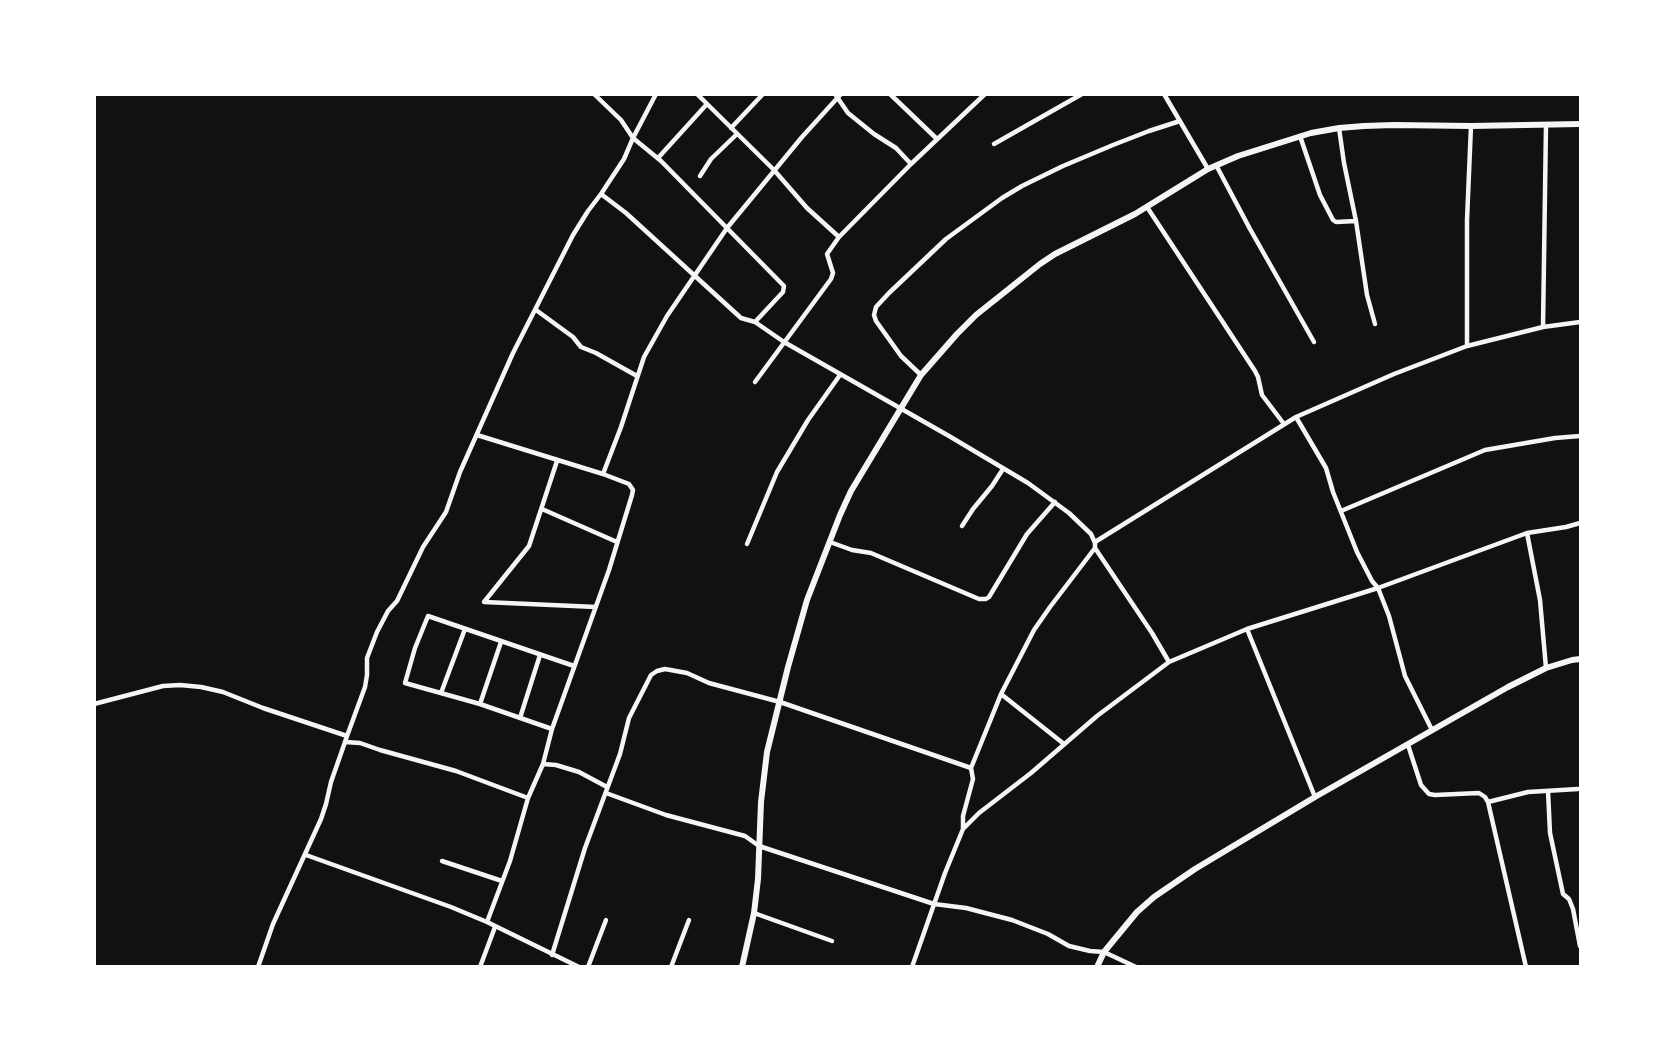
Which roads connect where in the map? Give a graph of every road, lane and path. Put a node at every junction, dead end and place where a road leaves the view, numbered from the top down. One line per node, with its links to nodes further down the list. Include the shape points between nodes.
1 (594, 94): 20 (street)
2 (656, 94): 20 (street)
3 (697, 94): 11 (street)
4 (763, 94): 16 (street)
5 (890, 94): 21 (street)
6 (1082, 94): 22 (street)
7 (1172, 94): 10 (street)
8 (982, 95): 21 (street)
9 (837, 96): 24 (street, via 848,113); 27 (street)
10 (1164, 96): 12 (street)
11 (707, 104): 16 (street); 23 (street)
12 (1180, 121): 26 (street); 44 (street, via 1022,186 946,239 889,293 876,307 876,321)
13 (1580, 124): 14 (main road)
14 (1546, 125): 15 (main road); 39 (street)
15 (1471, 126): 17 (main road); 42 (street)
16 (731, 128): 18 (street)
17 (1339, 128): 19 (main road); 31 (street)
18 (737, 134): 27 (street); 28 (street)
19 (1300, 136): 25 (main road); 31 (street, via 1333,220)
20 (633, 138): 23 (street); 29 (street)
21 (937, 139): 24 (street)
22 (994, 144)
23 (658, 159): 32 (street)
24 (911, 164): 33 (street)
25 (1216, 165): 26 (main road); 41 (street)
26 (1208, 169): 30 (main road)
27 (775, 170): 32 (street); 33 (street)
28 (700, 176)
29 (601, 194): 34 (street); 35 (street, via 573,235)
30 (1147, 207): 44 (main road, via 1040,264 976,315); 49 (street, via 1255,372 1262,396)
31 (1356, 221): 38 (street)
32 (727, 228): 34 (street); 36 (street, via 784,286)
33 (839, 237): 40 (street, via 827,254 832,276)
34 (695, 276): 36 (street, via 741,318); 45 (street, via 656,334)
35 (536, 310): 45 (street, via 580,347); 50 (street)
36 (755, 322): 40 (street)
37 (1580, 323): 39 (street)
38 (1376, 324)
39 (1543, 327): 42 (street)
40 (783, 342): 43 (street); 46 (street)
41 (1314, 342)
42 (1467, 346): 48 (street)
43 (840, 375): 47 (street); 63 (street, via 776,472)
44 (921, 375): 47 (main road)
45 (637, 376): 54 (street)
46 (755, 383)
47 (901, 409): 53 (street); 62 (main road, via 851,491)
48 (1296, 417): 49 (street); 57 (street, via 1326,468)
49 (1284, 424): 64 (street)
50 (477, 435): 52 (street); 83 (street, via 446,512 422,547 371,644 366,681)
51 (1580, 436): 57 (street, via 1486,450)
52 (557, 461): 54 (street); 56 (street)
53 (1003, 469): 55 (street); 59 (street)
54 (603, 474): 61 (street, via 633,490)
55 (1055, 502): 62 (street, via 1027,534 986,599); 64 (street, via 1083,525)
56 (542, 509): 61 (street); 66 (street, via 529,546 484,602)
57 (1340, 511): 65 (street)
58 (1580, 523): 60 (street)
59 (962, 526)
60 (1527, 533): 65 (street); 74 (street, via 1540,600)
61 (617, 542): 66 (street)
62 (830, 542): 77 (main road, via 804,610)
63 (747, 544)
64 (1095, 546): 72 (street); 76 (street, via 1034,630)
65 (1378, 588): 68 (street); 82 (street, via 1405,676)
66 (596, 607): 73 (street)
67 (465, 629): 69 (street); 75 (street); 75 (street, via 428,616 415,648 405,682)
68 (1247, 629): 72 (street); 92 (street)
69 (501, 642): 70 (street); 79 (street)
70 (540, 655): 73 (street); 80 (street)
71 (1580, 659): 74 (main road)
72 (1168, 662): 85 (street)
73 (574, 666): 81 (street)
74 (1546, 668): 82 (main road)
75 (442, 693): 79 (street)
76 (1000, 694): 85 (street); 88 (street)
77 (780, 702): 88 (street); 90 (street, via 674,670 651,674 629,718); 96 (main road, via 767,752)
78 (94, 704): 83 (street, via 163,686 201,687)
79 (480, 704): 80 (street)
80 (520, 718): 81 (street)
81 (552, 729): 87 (street)
82 (1432, 730): 86 (main road)
83 (347, 736): 84 (street)
84 (345, 742): 93 (street, via 456,771); 97 (street)
85 (1064, 744): 95 (street)
86 (1408, 745): 92 (main road); 94 (street, via 1421,785 1429,794 1479,793)
87 (543, 764): 90 (street, via 579,772); 93 (street)
88 (971, 768): 95 (street, via 974,779)
89 (1578, 789): 91 (street)
90 (607, 790): 96 (street, via 666,815 745,836); 109 (street)
91 (1548, 791): 94 (street); 107 (street, via 1550,833)
92 (1315, 797): 108 (main road, via 1154,897)
93 (528, 798): 99 (street)
94 (1488, 802): 119 (street)
95 (963, 829): 100 (street)
96 (759, 846): 100 (street); 101 (main road)
97 (306, 855): 104 (street); 110 (street)
98 (442, 861): 99 (street)
99 (502, 881): 104 (street)
100 (934, 904): 108 (street, via 1012,920 1069,946); 116 (street)
101 (754, 913): 106 (street); 115 (main road)
102 (606, 920): 113 (street)
103 (689, 920): 114 (street)
104 (487, 922): 105 (street)
105 (495, 927): 109 (street); 111 (street)
106 (832, 941)
107 (1580, 946)
108 (1104, 952): 117 (main road); 118 (street)
109 (552, 954): 112 (street)
110 (258, 967)
111 (480, 967)
112 (579, 967)
113 (588, 967)
114 (671, 967)
115 (742, 967)
116 (912, 967)
117 (1097, 967)
118 (1136, 967)
119 (1526, 967)

